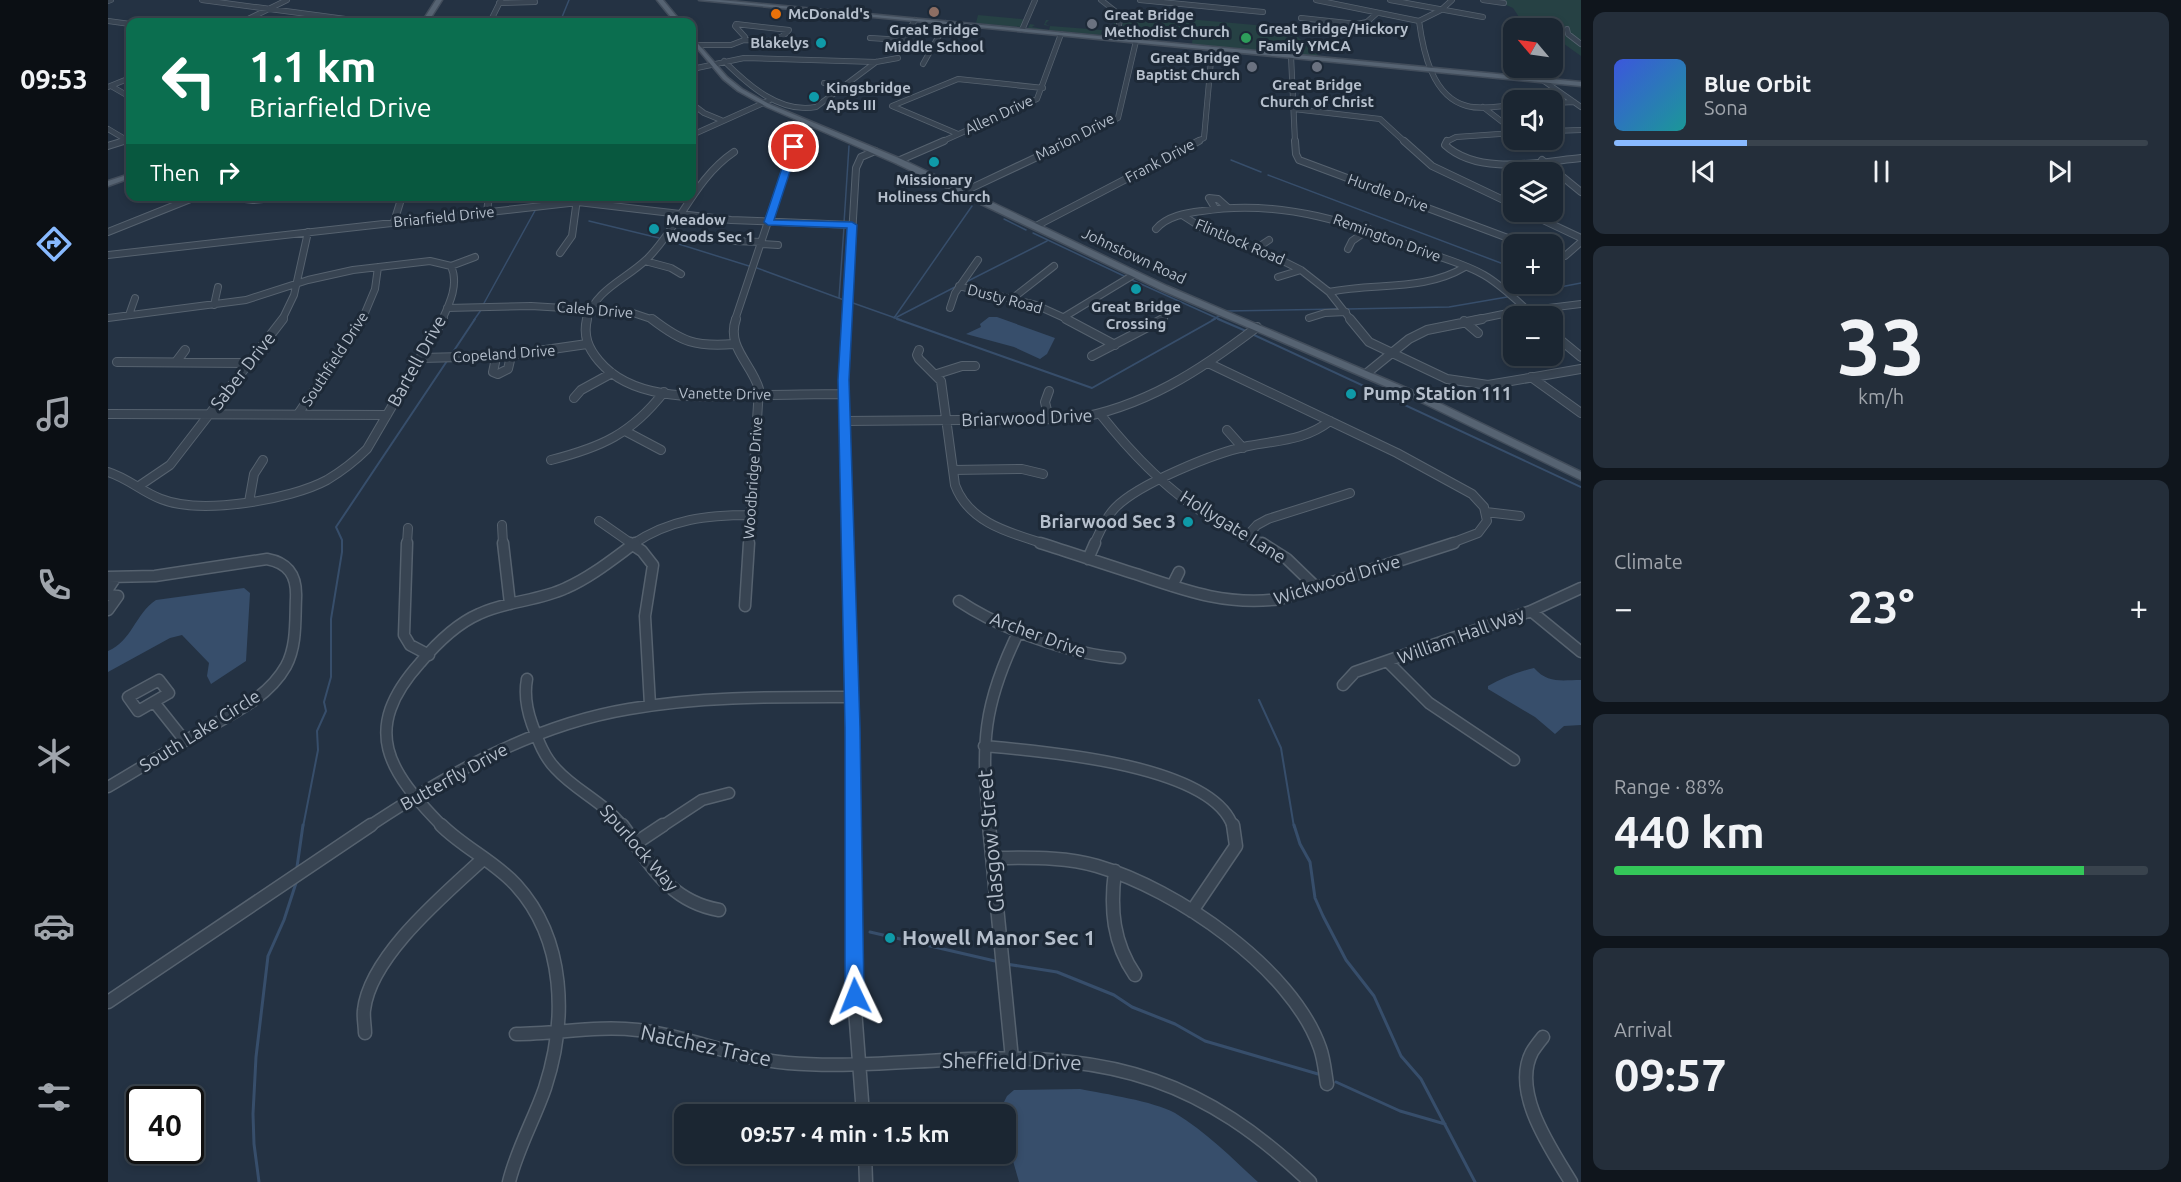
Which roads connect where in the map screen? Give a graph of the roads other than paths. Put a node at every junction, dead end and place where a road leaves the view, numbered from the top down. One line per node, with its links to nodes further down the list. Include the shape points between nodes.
1 (202, 0): 16 (street)
2 (286, 0): 16 (street)
3 (439, 0): 22 (main road)
4 (660, 0): 24 (main road)
5 (702, 0): 27 (main road)
6 (1035, 0): 33 (street)
7 (1101, 0): 36 (street, via 1120,20)
8 (1140, 0): 18 (street)
9 (1316, 0): 19 (street)
10 (1390, 0): 17 (street)
11 (1452, 0): 17 (street)
12 (1483, 0): 15 (street)
13 (500, 1): 14 (street); 23 (street)
14 (535, 2)
15 (1504, 3)
16 (268, 9): 20 (street); 21 (street)
17 (1441, 10): 26 (street); 29 (street)
18 (1263, 12)
19 (1377, 13): 25 (street, via 1367,22 1357,24); 29 (street)
20 (250, 18)
21 (337, 18)
22 (428, 18)
23 (492, 18)
24 (675, 18)
25 (1301, 18)
26 (1483, 18)
27 (915, 20): 31 (main road); 35 (street, via 903,40)
28 (108, 21): 30 (street)
29 (1419, 21): 50 (street)
30 (126, 23)
31 (946, 23): 33 (main road); 48 (street)
32 (1567, 29): 41 (street)
33 (1022, 30): 34 (main road)
34 (1061, 34): 36 (main road); 57 (street, Allen Drive)
35 (870, 38)
36 (1116, 39): 38 (main road)
37 (744, 40): 37 (street, via 735,25 789,30 779,40); 39 (street, via 731,45)
38 (1136, 41): 42 (main road); 87 (street, Marion Drive, via 1118,118)
39 (696, 42)
40 (696, 44): 47 (main road, Johnstown Road)
41 (1581, 44)
42 (1212, 49): 43 (main road); 111 (street, Frank Drive, via 1204,138)
43 (1292, 56): 50 (main road); 67 (street, Hurdle Drive)
44 (898, 58): 46 (street)
45 (724, 62): 46 (street, via 745,58); 47 (street); 59 (street)
46 (876, 62): 56 (street)
47 (712, 64): 49 (street); 62 (main road, Johnstown Road, via 732,84)
48 (923, 64)
49 (696, 68)
50 (1432, 70): 52 (main road); 65 (street, via 1437,84 1457,102)
51 (126, 80): 55 (street)
52 (1545, 81): 54 (main road); 61 (street)
53 (824, 83): 56 (street)
54 (1581, 84)
55 (109, 87): 58 (street)
56 (843, 87): 59 (street, via 816,107 805,110)
57 (1043, 88): 76 (street, Allen Drive, via 1037,99); 76 (street, via 958,79 892,106)
58 (126, 95)
59 (772, 99): 62 (street)
60 (1563, 102): 61 (street)
61 (1574, 102): 66 (street)
62 (761, 103): 68 (street); 70 (main road, Johnstown Road)
63 (1503, 106): 65 (street)
64 (696, 107): 68 (street)
65 (1483, 107): 69 (street)
66 (1581, 107)
67 (1294, 109): 91 (street, via 1380,119 1432,166); 116 (street, Hurdle Drive, via 1299,160)
68 (721, 120): 74 (street)
69 (1503, 123)
70 (813, 125): 80 (main road, Johnstown Road); 108 (street, via 797,136)
71 (1581, 130): 73 (street)
72 (111, 131): 77 (street)
73 (1563, 131)
74 (696, 133)
75 (1503, 133): 83 (street, via 1453,138 1445,144 1449,151 1483,163)
76 (958, 134): 84 (street, Allen Drive)
77 (126, 138)
78 (126, 141): 79 (street)
79 (108, 146)
80 (875, 151): 84 (main road, Johnstown Road); 110 (street, via 857,162)
81 (734, 152): 89 (street, via 711,172)
82 (1581, 158): 83 (street)
83 (1542, 160): 88 (street)
84 (898, 161): 87 (main road, Johnstown Road)
85 (126, 177): 86 (main road)
86 (108, 184)
87 (963, 192): 111 (main road, Johnstown Road)
88 (1581, 192)
89 (696, 193)
90 (1285, 197): 103 (street)
91 (1503, 200)
92 (185, 201): 114 (street)
93 (400, 201): 107 (street)
94 (489, 201): 104 (street)
95 (563, 201): 104 (street, Briarfield Drive)
96 (577, 201): 124 (street, via 571,237)
97 (588, 201): 100 (street, Briarfield Drive)
98 (618, 201): 100 (street)
99 (690, 201): 105 (street)
100 (614, 206): 105 (street, Briarfield Drive)
101 (1227, 207): 102 (street, Remington Drive); 102 (street, via 1218,199 1209,198); 103 (street, Remington Drive)
102 (1215, 208): 106 (street, Remington Drive)
103 (1286, 209): 113 (street, Remington Drive)
104 (488, 212): 107 (street, Briarfield Drive)
105 (681, 214): 108 (street, Briarfield Drive); 129 (street)
106 (1182, 215): 112 (street, Remington Drive); 122 (street, Flintlock Road, via 1210,232)
107 (394, 222): 115 (street, Briarfield Drive)
108 (768, 222): 110 (street, Briarfield Drive); 120 (street)
109 (1546, 222): 118 (street)
110 (852, 225): 185 (street)
111 (1036, 226): 136 (main road, Johnstown Road)
112 (1156, 229)
113 (1369, 229): 123 (street, via 1352,241); 133 (street, Remington Drive)
114 (108, 231)
115 (308, 232): 125 (street, Briarfield Drive); 138 (street, Saber Drive)
116 (1503, 236)
117 (1269, 240): 122 (street)
118 (1581, 240): 126 (street)
119 (734, 241): 120 (street)
120 (761, 243): 121 (street); 163 (street, via 735,319)
121 (778, 245)
122 (1257, 248): 134 (street, Flintlock Road)
123 (1348, 249)
124 (560, 253)
125 (108, 255)
126 (1563, 256)
127 (475, 257): 130 (street)
128 (978, 260): 139 (street)
129 (645, 261): 135 (street); 150 (street, via 608,288)
130 (451, 266): 132 (street, via 430,261); 148 (street, Bartell Drive, via 454,275)
131 (1054, 266): 143 (street)
132 (378, 267): 138 (street, via 330,274); 191 (street, Southfield Drive, via 367,312)
133 (1465, 267): 141 (street, via 1435,281); 146 (street, Remington Drive, via 1489,279)
134 (1300, 270): 137 (street); 141 (street, Flintlock Road)
135 (681, 274)
136 (1135, 274): 154 (street); 159 (main road, Johnstown Road)
137 (1278, 277)
138 (296, 285): 145 (street); 175 (street, Saber Drive, via 287,313)
139 (959, 286): 143 (street, Dusty Road); 149 (street)
140 (218, 287): 145 (street)
141 (1329, 292): 151 (street, Flintlock Road)
142 (135, 298): 153 (street)
143 (1013, 298): 154 (street, Dusty Road)
144 (1581, 304): 147 (street)
145 (214, 305): 153 (street)
146 (1522, 306)
147 (1563, 306)
148 (447, 308): 150 (street, Caleb Drive, via 519,306); 171 (street, Bartell Drive)
149 (950, 308)
150 (590, 310): 162 (street, via 585,327); 163 (street, Caleb Drive, via 644,315 690,343)
151 (1346, 312): 157 (street); 167 (street, Flintlock Road, via 1369,342)
152 (1503, 314): 158 (street)
153 (129, 315): 155 (street)
154 (1064, 317): 164 (street, Dusty Road)
155 (108, 318)
156 (1164, 318): 164 (street)
157 (1309, 318)
158 (1464, 321): 160 (street); 167 (street, via 1421,333)
159 (1257, 327): 176 (street, Briarwood Drive); 180 (main road, Johnstown Road)
160 (1478, 333)
161 (1563, 342): 170 (street)
162 (587, 344): 168 (street, Copeland Drive); 179 (street, Vanette Drive)
163 (734, 344): 186 (street, Woodbridge Drive, via 757,382)
164 (1114, 345): 169 (street)
165 (185, 350): 174 (street)
166 (919, 350): 181 (street, Wickwood Drive, via 919,360)
167 (1391, 354): 180 (street); 182 (street, Flintlock Road, via 1447,379 1470,384 1488,385)
168 (511, 356): 172 (street, Copeland Drive); 172 (street, via 508,369 498,374 493,372)
169 (1092, 356)
170 (1581, 357)
171 (421, 358): 172 (street, Copeland Drive); 192 (street, Bartell Drive)
172 (496, 358)
173 (117, 362): 174 (street)
174 (176, 362): 175 (street)
175 (248, 363): 190 (street, Saber Drive)
176 (1208, 363): 193 (street, Briarwood Drive, via 1135,404); 197 (street)
177 (975, 366): 181 (street)
178 (1581, 369): 182 (street, Flintlock Road)
179 (612, 373): 184 (street, Vanette Drive); 187 (street)
180 (1367, 373): 207 (main road, Johnstown Road)
181 (937, 374): 195 (street, Wickwood Drive)
182 (1531, 377): 188 (street)
183 (1049, 391): 194 (street, via 1045,402)
184 (664, 392): 186 (street, Vanette Drive); 199 (street, via 650,412)
185 (844, 394): 186 (street, Vanette Drive); 196 (street)
186 (758, 395): 213 (street, Woodbridge Drive)
187 (574, 398)
188 (1581, 413)
189 (108, 414): 190 (street)
190 (210, 414): 191 (street); 209 (street, Saber Drive, via 168,468)
191 (298, 414): 192 (street)
192 (387, 415): 211 (street, Bartell Drive, via 363,454 339,473 293,493)
193 (1101, 415): 194 (street, Briarwood Drive); 208 (street, Hollygate Lane, via 1134,456)
194 (1049, 419): 195 (street, Briarwood Drive)
195 (946, 420): 196 (street, Briarwood Drive); 204 (street, Wickwood Drive)
196 (844, 421): 240 (street)
197 (1330, 421): 200 (street, via 1302,438); 212 (street, via 1466,489)
198 (1227, 430): 200 (street)
199 (627, 432): 201 (street); 203 (street, via 596,447)
200 (1243, 448): 208 (street)
201 (661, 450)
202 (263, 460): 211 (street, via 254,474)
203 (550, 460)
204 (953, 470): 206 (street, via 1022,469); 220 (street, Wickwood Drive, via 959,496 981,520)
205 (108, 472): 209 (street, Bartell Drive)
206 (1042, 474)
207 (1581, 476)
208 (1162, 481): 218 (street, Hollygate Lane, via 1206,514); 220 (street, via 1117,506)
209 (139, 486): 211 (street, Bartell Drive, via 161,500 183,505 212,507)
210 (1350, 494): 218 (street, via 1268,519)
211 (249, 501)
212 (1486, 512): 214 (street); 224 (street, Wickwood Drive, via 1485,526 1472,536)
213 (751, 515): 219 (street, via 681,520); 230 (street, Woodbridge Drive)
214 (1520, 516)
215 (599, 521): 219 (street)
216 (502, 525): 229 (street)
217 (408, 528): 235 (street, via 404,635 411,645)
218 (1247, 536): 224 (street, Hollygate Lane, via 1282,556)
219 (634, 544): 229 (street, via 581,582); 242 (street, via 647,554 652,565 645,616)
220 (1088, 559): 223 (street, Wickwood Drive)
221 (1179, 572): 223 (street)
222 (112, 577): 226 (street); 244 (street, South Lake Circle, via 172,573 258,559 281,562 294,574 291,653 284,669 261,694)
223 (1172, 586): 224 (street, Wickwood Drive, via 1243,602 1280,599)
224 (1317, 588)
225 (1581, 588): 232 (street, William Hall Way)
226 (108, 589)
227 (108, 595): 231 (street, via 118,596)
228 (959, 601): 233 (street, Archer Drive, via 980,615)
229 (510, 604): 235 (street, via 470,618)
230 (745, 606)
231 (108, 610)
232 (1531, 611): 234 (street); 237 (street, William Hall Way)
233 (1020, 629): 236 (street, Archer Drive, via 1096,656); 245 (street, Glasgow Street, via 995,683)
234 (1581, 652)
235 (429, 655): 249 (street, via 398,692 386,725 392,764)
236 (1120, 658)
237 (1388, 662): 239 (street, William Hall Way, via 1355,672); 246 (street, via 1429,703)
238 (527, 679): 243 (street, Spurlock Way, via 524,696)
239 (1343, 685)
240 (852, 697): 242 (street, Butterfly Drive, via 710,699); 263 (street, via 853,933)
241 (154, 702): 244 (street)
242 (650, 705): 243 (street, Butterfly Drive, via 589,717)
243 (537, 734): 249 (street, Butterfly Drive, via 473,762); 250 (street, Spurlock Way, via 546,757 557,771 608,810)
244 (185, 741): 247 (street, South Lake Circle)
245 (984, 746): 251 (street, Glasgow Street); 255 (street, via 1068,753 1118,762 1212,797 1232,820 1236,846)
246 (1514, 760)
247 (108, 788)
248 (729, 793): 250 (street, via 702,800)
249 (415, 796): 252 (street, via 449,833); 257 (street, Butterfly Drive)
250 (636, 843): 254 (street, Spurlock Way, via 677,893 696,906)
251 (993, 858): 253 (street, via 1065,860); 262 (street, Glasgow Street)
252 (483, 859): 258 (street, via 518,888 545,931 558,985); 259 (street, via 383,963 364,1005)
253 (1115, 871): 255 (street); 256 (street, via 1113,914 1120,951)
254 (718, 910)
255 (1192, 910): 264 (street, via 1249,954 1293,1001 1321,1050)
256 (1135, 975)
257 (108, 1002)
258 (557, 1031): 260 (street, Natchez Trace); 263 (street, Natchez Trace, via 639,1030 753,1059); 267 (street, via 547,1080)
259 (365, 1033)
260 (516, 1034)
261 (1543, 1036): 270 (street, via 1530,1056 1526,1077 1529,1100)
262 (1012, 1059): 263 (street, Sheffield Drive); 269 (street, Sheffield Drive, via 1090,1063 1156,1080 1234,1119)
263 (860, 1062): 265 (street)
264 (1327, 1084)
265 (862, 1104)
266 (865, 1164): 268 (street)
267 (509, 1182)
268 (866, 1182)
269 (1310, 1182)
270 (1571, 1182)

